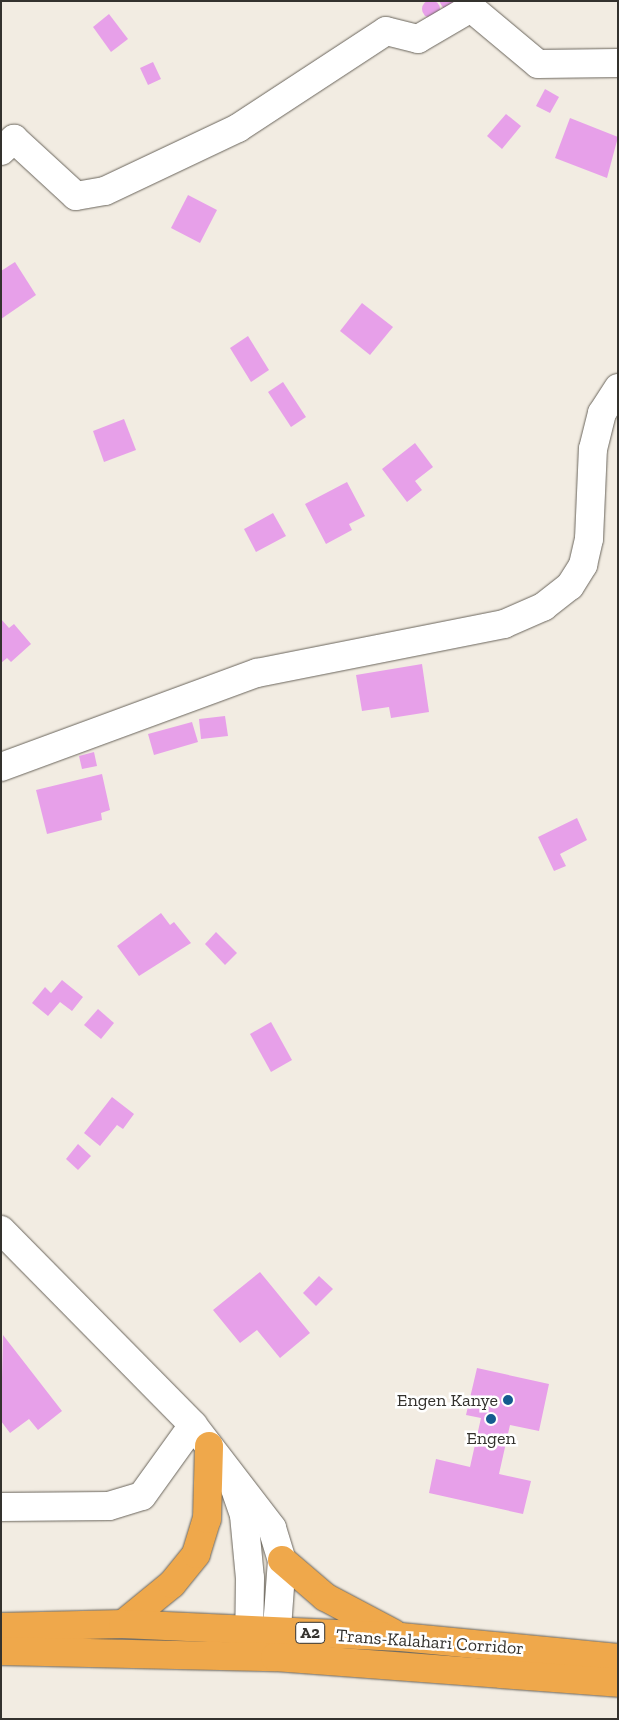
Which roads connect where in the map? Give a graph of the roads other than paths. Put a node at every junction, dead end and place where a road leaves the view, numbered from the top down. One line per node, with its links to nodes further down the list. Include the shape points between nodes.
1 (618, 63): 2 (street, via 538,64 471,8 418,39 386,31 238,128 105,191 76,196 14,139)
2 (1, 151)
3 (618, 388): 4 (street, via 602,414 593,449 589,539 583,565 570,586 544,607 504,624 257,673)
4 (1, 768)
5 (1, 1230): 6 (street)
6 (193, 1425): 7 (street); 9 (street, via 142,1496 109,1506)
7 (209, 1446): 8 (street); 11 (highway, via 207,1519 196,1554 172,1584)
8 (228, 1468): 10 (street, via 272,1528); 14 (street, via 244,1515)
9 (1, 1507)
10 (282, 1560): 13 (highway, via 325,1596); 14 (street)
11 (123, 1624): 12 (highway, Trans-Kalahari Corridor / A2); 14 (highway, Trans-Kalahari Corridor / A2)
12 (1, 1627)
13 (401, 1637): 14 (highway, Trans-Kalahari Corridor / A2); 16 (highway, Trans-Kalahari Corridor / A2)
14 (262, 1644): 15 (highway, Trans-Kalahari Corridor / A2); 17 (highway, Trans-Kalahari Corridor / A2)
15 (1, 1651)
16 (618, 1658)
17 (618, 1684)

